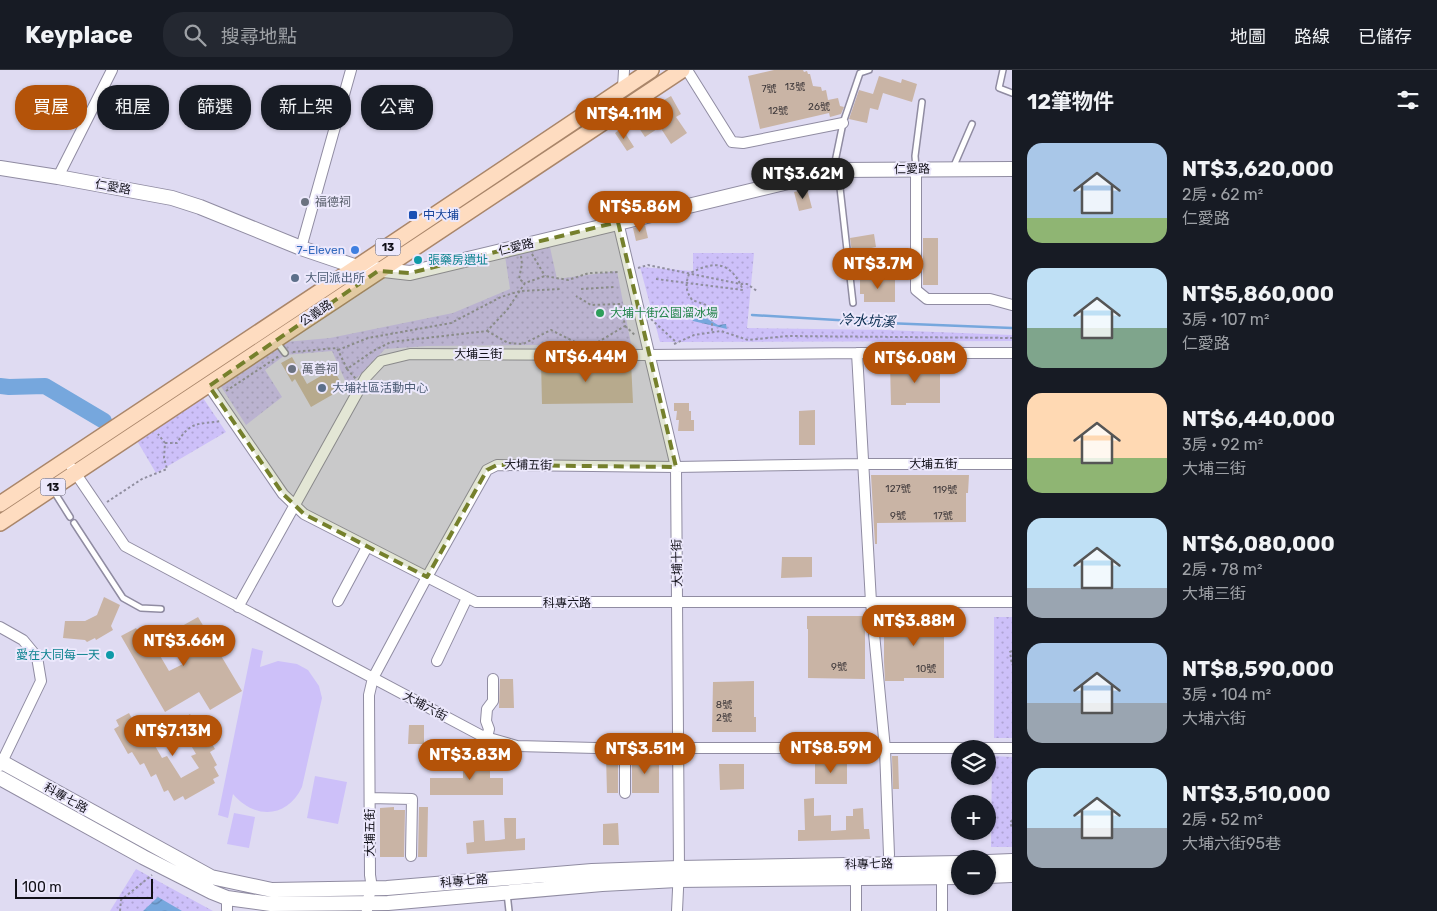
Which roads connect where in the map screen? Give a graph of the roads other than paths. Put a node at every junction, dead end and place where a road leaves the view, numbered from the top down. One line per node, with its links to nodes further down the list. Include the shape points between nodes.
1 (112, 70): 20 (street)
2 (352, 70): 22 (street)
3 (624, 70): 10 (street)
4 (651, 70): 10 (main road, 公義路 / 13)
5 (682, 70): 24 (main road, 公義路 / 13)
6 (687, 70): 13 (street, via 732,142 744,143)
7 (869, 70): 9 (lane)
8 (1003, 70): 11 (lane, via 999,88)
9 (859, 72): 13 (lane)
10 (623, 88): 23 (main road, 公義路 / 13)
11 (1012, 93)
12 (922, 102): 16 (lane)
13 (843, 123): 19 (lane, via 835,162)
14 (972, 124): 17 (lane)
15 (0, 168): 20 (street, 仁愛路)
16 (916, 169): 17 (street, 仁愛路); 19 (street, 仁愛路); 26 (street, via 916,290 927,299 990,299)
17 (952, 169): 18 (street, 仁愛路)
18 (1012, 169)
19 (838, 170): 21 (street, 仁愛路); 25 (lane)
20 (58, 177): 22 (street, 仁愛路, via 172,198)
21 (618, 222): 24 (street, 仁愛路, via 410,273); 29 (street, 大埔十街)
22 (301, 248): 23 (street, 仁愛路)
23 (357, 268): 24 (street, 仁愛路); 31 (main road, 公義路 / 13)
24 (378, 271): 30 (main road, 公義路 / 13, via 280,347)
25 (853, 303)
26 (1012, 305)
27 (857, 353): 28 (street, 大埔三街); 29 (street, 大埔三街); 32 (street)
28 (1012, 353)
29 (650, 355): 34 (street, 大埔十街); 39 (street, 大埔三街, via 410,354 381,361 366,377)
30 (209, 386): 35 (main road, 公義路 / 13); 39 (street, 科專六路, via 278,488)
31 (66, 460): 35 (street, 大埔六街); 36 (main road, 公義路 / 13)
32 (862, 464): 33 (street, 大埔五街); 34 (street, 大埔五街); 48 (street)
33 (1012, 464)
34 (676, 467): 44 (street, 大埔五街, via 497,464 487,470); 47 (street, 大埔十街)
35 (75, 472): 37 (main road, 公義路 / 13); 50 (street, 大埔六街, via 125,546)
36 (43, 475): 37 (lane); 38 (main road, 公義路 / 13)
37 (52, 488): 40 (lane); 41 (main road, 公義路 / 13)
38 (0, 504)
39 (295, 506): 43 (street, 科專六路); 50 (street, 大埔三街)
40 (70, 517)
41 (0, 523)
42 (74, 523): 51 (lane, via 123,598 141,608)
43 (367, 547): 44 (street, 科專六路); 46 (street)
44 (427, 577): 45 (street, 科專六路); 54 (street, 大埔五街)
45 (467, 598): 47 (street, 科專六路, via 476,602); 53 (street)
46 (338, 601)
47 (678, 601): 48 (street, 科專六路); 59 (street, 大埔十街)
48 (871, 602): 49 (street, 科專六路); 60 (street)
49 (1012, 602)
50 (238, 607): 54 (street, 大埔六街)
51 (161, 609)
52 (0, 627): 61 (street, via 23,640 37,657 41,681)
53 (437, 662)
54 (373, 678): 56 (street, 大埔六街); 64 (street, 大埔五街, via 369,695)
55 (493, 679): 56 (street, via 493,701 487,709)
56 (487, 737): 57 (street, 大埔六街, via 518,746)
57 (625, 748): 59 (street, 大埔六街); 63 (street)
58 (1012, 748): 60 (street, 大埔六街)
59 (677, 749): 60 (street, 大埔六街); 71 (street, 大埔十街)
60 (885, 749): 65 (street)
61 (1, 763): 77 (street, 科專七路, via 211,877 272,890)
62 (0, 778): 79 (street, 科專七路)
63 (624, 792)
64 (370, 798): 66 (street, via 412,799); 77 (street, 大埔五街)
65 (889, 855)
66 (411, 856)
67 (1012, 861): 68 (street)
68 (996, 862)
69 (942, 863): 70 (street, 科專七路); 71 (street, 科專七路); 74 (street)
70 (951, 863)
71 (678, 874): 76 (street, 科專七路); 77 (street, 科專七路, via 592,871); 78 (street, 科專七路); 82 (street, 大埔十街)
72 (1012, 875): 73 (street)
73 (996, 876)
74 (942, 878): 75 (street, 科專七路); 76 (street, 科專七路); 84 (street)
75 (951, 878)
76 (856, 879): 83 (street)
77 (372, 888): 80 (street, 大埔五街)
78 (508, 893): 80 (street, 科專七路); 81 (lane)
79 (227, 904): 80 (street, 科專七路)
80 (366, 908)
81 (509, 911)
82 (677, 911)
83 (856, 911)
84 (942, 911)

